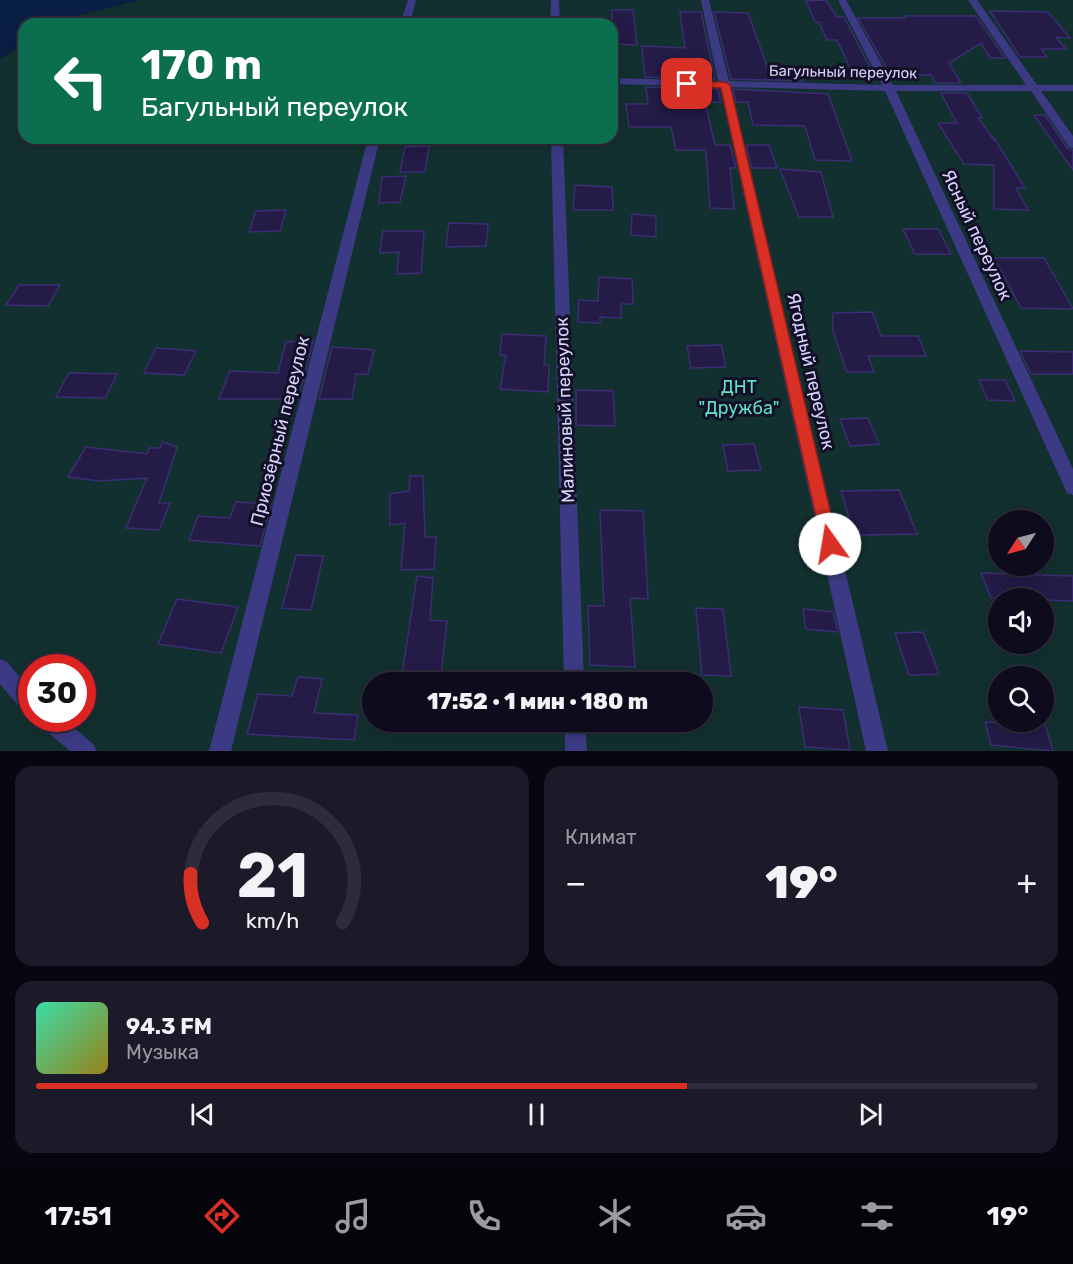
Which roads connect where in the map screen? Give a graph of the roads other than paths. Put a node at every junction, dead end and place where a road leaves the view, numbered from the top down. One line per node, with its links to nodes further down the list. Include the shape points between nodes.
1 (412, 0): 6 (street)
2 (555, 0): 7 (street)
3 (705, 0): 9 (street, Ягодный переулок)
4 (842, 0): 11 (street, Ясный переулок)
5 (972, 0): 10 (street)
6 (407, 18)
7 (555, 18)
8 (618, 81): 9 (street, Багульный переулок)
9 (725, 85): 11 (street, Багульный переулок); 25 (street, Ягодный переулок)
10 (1034, 86): 11 (street, Багульный переулок); 12 (street, Багульный переулок); 15 (street)
11 (889, 88): 16 (street, Ясный переулок)
12 (1073, 88)
13 (372, 144): 22 (street, Приозёрный переулок)
14 (557, 144): 18 (street, Малиновый переулок)
15 (1073, 144)
16 (1073, 488)
17 (0, 669): 19 (street)
18 (574, 672)
19 (18, 690)
20 (63, 732): 23 (street)
21 (575, 732): 24 (street)
22 (222, 742)
23 (86, 751)
24 (576, 751)
25 (877, 751)

